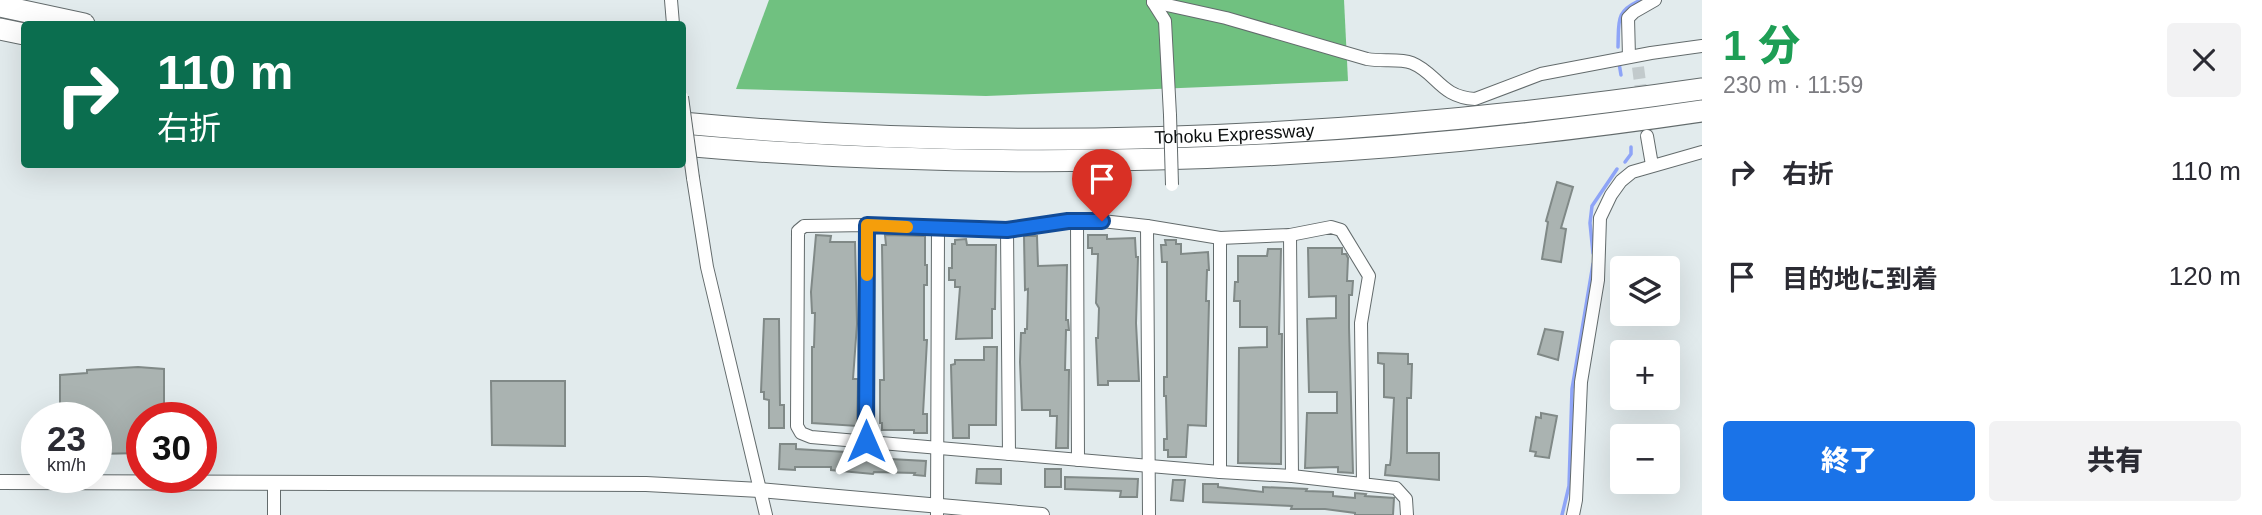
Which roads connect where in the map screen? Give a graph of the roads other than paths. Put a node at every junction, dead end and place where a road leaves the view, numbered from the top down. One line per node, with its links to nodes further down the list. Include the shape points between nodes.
1 (671, 0): 5 (street)
2 (1655, 0): 9 (street, via 1628,18)
3 (0, 6): 4 (highway)
4 (69, 21)
5 (673, 21)
6 (0, 29): 7 (highway)
7 (21, 33)
8 (1702, 46): 9 (street)
9 (1635, 60): 18 (street, bridge, via 1541,74 1475,99 1464,98 1408,62 1367,58 1153,2 1165,21)
10 (1702, 89): 12 (highway, Tohoku Expressway, via 1418,122 1180,137 892,137)
11 (1702, 111): 15 (highway, Tohoku Expressway, via 1396,146 1179,159 967,161)
12 (686, 122)
13 (686, 126): 36 (street, bridge, via 707,267)
14 (1647, 136): 17 (street)
15 (686, 145)
16 (1702, 152): 17 (street)
17 (1652, 165): 43 (street, via 1621,181 1598,225 1598,280 1581,382)
18 (1172, 185)
19 (1077, 221): 21 (street); 23 (street); 29 (street)
20 (867, 225): 22 (street); 26 (street); 26 (street, via 804,226 797,238 797,426 811,437)
21 (1146, 226): 25 (street); 30 (street)
22 (938, 228): 23 (street); 27 (street)
23 (1007, 230): 28 (street)
24 (1290, 235): 25 (street); 32 (street); 35 (street, via 1342,230 1368,274 1361,323)
25 (1220, 238): 31 (street)
26 (866, 441): 27 (street)
27 (938, 449): 28 (street); 37 (street)
28 (1009, 454): 29 (street)
29 (1078, 460): 30 (street)
30 (1149, 466): 31 (street); 41 (street)
31 (1220, 472): 32 (street)
32 (1292, 476): 35 (street)
33 (0, 482): 34 (street)
34 (274, 483): 36 (street, via 646,484); 38 (street)
35 (1363, 484): 42 (street, via 1396,488 1406,499)
36 (760, 490): 37 (street); 39 (street)
37 (937, 510): 40 (street)
38 (274, 515)
39 (766, 515)
40 (1042, 515)
41 (1149, 515)
42 (1406, 515)
43 (1573, 515)

